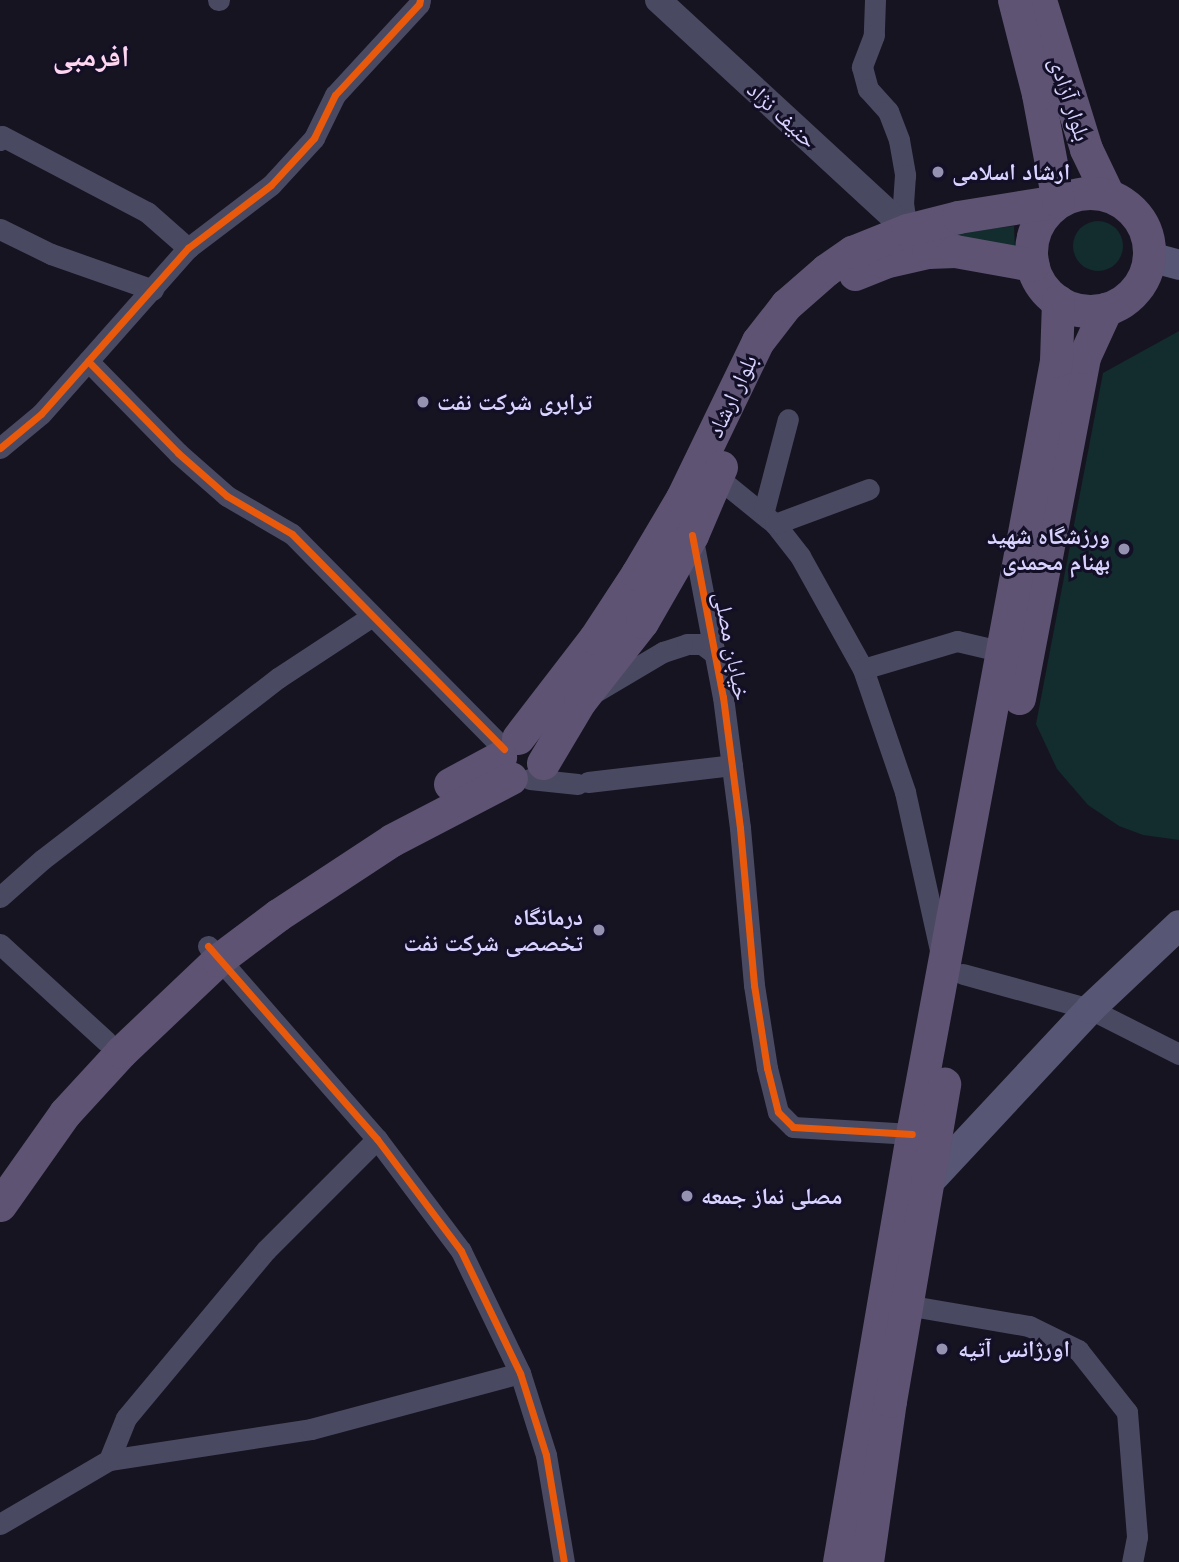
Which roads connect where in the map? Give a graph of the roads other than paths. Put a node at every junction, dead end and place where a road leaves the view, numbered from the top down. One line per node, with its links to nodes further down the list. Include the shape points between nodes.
1 (420, 0): 10 (street, via 335,95 314,138 271,186)
2 (658, 0): 9 (street, حنیف نژاد)
3 (875, 0): 9 (street, via 874,35 862,67 867,89 888,111 899,140)
4 (1039, 2): 6 (main road, بلوار آزادی, via 1086,149); 7 (main road, بلوار آزادی, via 1038,94)
5 (1, 136): 10 (street, via 147,212)
6 (1108, 195): 7 (main road, via 1083,193); 11 (main road, via 1126,204 1140,219)
7 (1058, 201): 9 (main road, بلوار ارشاد); 12 (main road, via 1035,229)
8 (0, 229): 13 (street, via 51,254)
9 (906, 230): 21 (main road, بلوار ارشاد, via 852,252 826,270 786,305 758,341)
10 (188, 248): 13 (street)
11 (1164, 261): 15 (main road, via 1146,274 1123,302)
12 (1033, 265): 14 (main road, via 1038,279); 19 (main road, بلوار ارشاد, via 954,251 928,252 884,262 831,290 779,344)
13 (153, 290): 16 (street)
14 (1058, 301): 15 (main road, via 1082,310); 24 (main road, via 1056,362)
15 (1106, 309): 34 (main road, via 1084,357)
16 (88, 361): 18 (street, via 41,414); 23 (street, via 226,496 292,534)
17 (788, 419): 22 (street)
18 (0, 447)
19 (717, 477): 21 (main road, بلوار ارشاد); 22 (street)
20 (869, 489): 22 (street)
21 (692, 515): 25 (street, خیابان مصلی); 27 (main road, بلوار ارشاد, via 642,622); 28 (main road, بلوار ارشاد, via 595,638)
22 (769, 519): 26 (street, via 800,556)
23 (371, 617): 28 (street); 30 (street, via 278,678)
24 (1004, 652): 26 (street, via 957,641); 34 (main road)
25 (714, 653): 27 (street, via 702,644 663,652); 29 (street, خیابان مصلی)
26 (863, 669): 34 (street, via 905,792)
27 (580, 701): 28 (main road, بلوار ارشاد)
28 (518, 761): 29 (street, via 583,783); 33 (main road)
29 (733, 765): 38 (street, خیابان مصلی, via 754,985 778,1112 793,1127)
30 (0, 897)
31 (1179, 925): 35 (main road)
32 (0, 944): 36 (street)
33 (213, 953): 36 (main road); 39 (street); 42 (main road, via 65,1113)
34 (953, 969): 35 (street); 38 (main road); 41 (main road)
35 (1090, 1009): 37 (street); 41 (main road)
36 (106, 1041): 40 (main road, via 52,1099)
37 (1179, 1054)
38 (912, 1134): 48 (main road)
39 (377, 1139): 44 (street, via 461,1251); 45 (street, via 266,1251 126,1418)
40 (0, 1167)
41 (927, 1184): 43 (main road)
42 (0, 1205)
43 (906, 1305): 49 (main road); 50 (street, via 1029,1326 1078,1350 1127,1412 1138,1537)
44 (520, 1373): 45 (street, via 311,1429); 47 (street, via 546,1455)
45 (109, 1460): 46 (street)
46 (0, 1524)
47 (564, 1562)
48 (839, 1562)
49 (867, 1562)
50 (1132, 1562)

